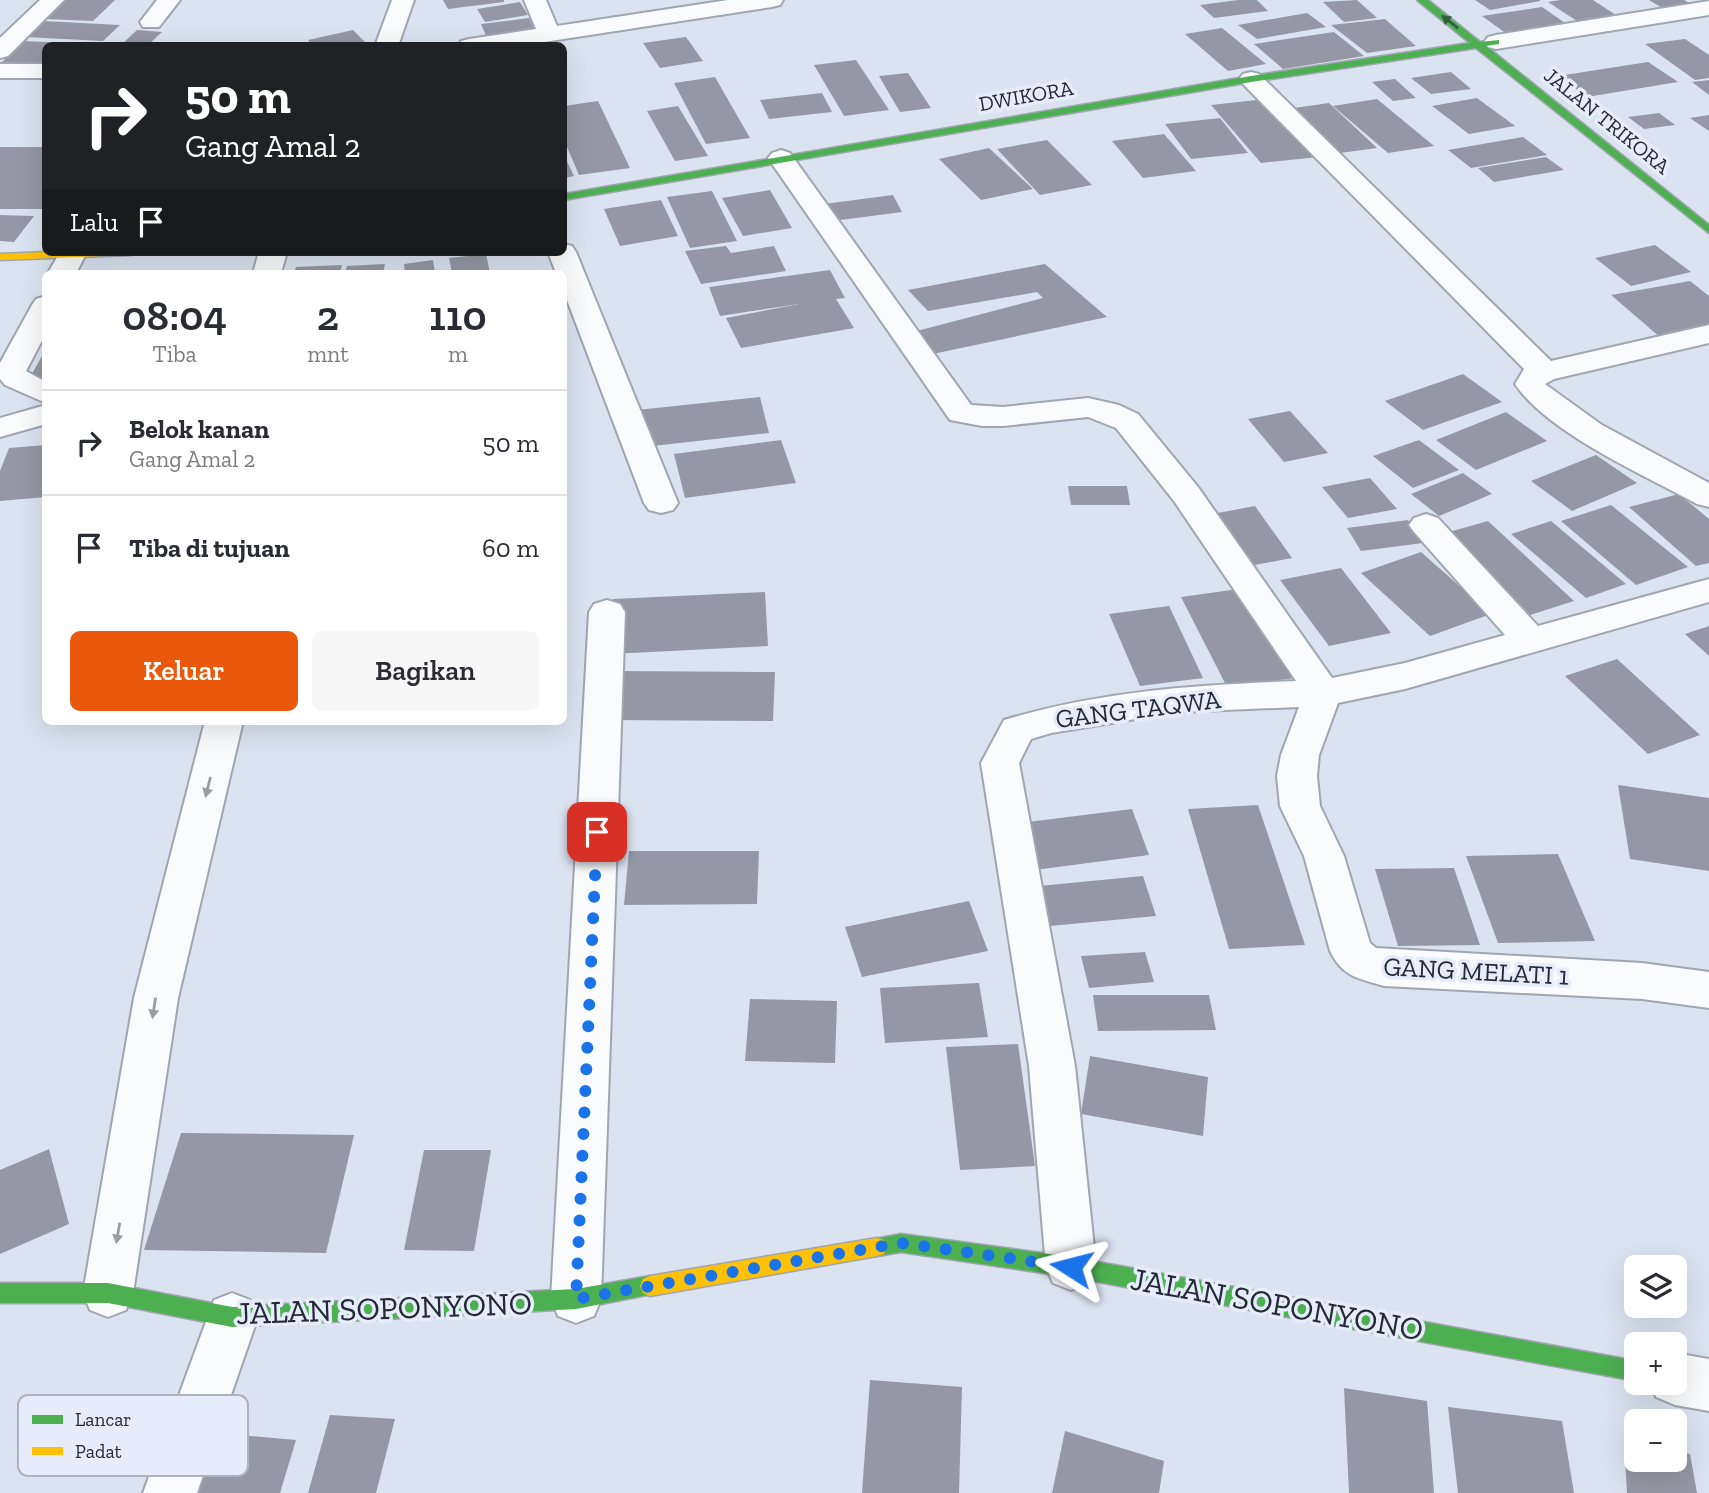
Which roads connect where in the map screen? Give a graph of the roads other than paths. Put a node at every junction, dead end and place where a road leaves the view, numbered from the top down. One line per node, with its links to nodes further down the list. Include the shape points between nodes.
1 (169, 0): 10 (street)
2 (404, 0): 12 (street)
3 (535, 0): 11 (street)
4 (772, 0): 11 (street)
5 (1422, 0): 14 (street, one-way to 5)
6 (1444, 0): 14 (street)
7 (45, 8): 9 (street); 15 (street)
8 (1709, 8): 14 (street)
9 (12, 15)
10 (151, 22)
11 (549, 33): 13 (street)
12 (388, 42)
13 (494, 42)
14 (1487, 43): 18 (street, DWIKORA); 21 (street, JALAN TRIKORA); 22 (street, JALAN TRIKORA)
15 (0, 51)
16 (0, 71): 17 (street)
17 (42, 71)
18 (1251, 79): 19 (street, DWIKORA); 29 (street)
19 (780, 158): 20 (street, DWIKORA); 39 (street, via 961,413 996,418 1092,407 1115,412 1127,421 1186,494)
20 (567, 196)
21 (1709, 213)
22 (1709, 230)
23 (111, 256): 26 (street)
24 (564, 256): 34 (street)
25 (0, 257): 26 (street)
26 (66, 265)
27 (42, 312): 30 (street, via 10,372)
28 (1709, 334): 29 (street)
29 (1544, 372): 33 (street, via 1532,377 1530,384 1537,394 1591,432)
30 (42, 392)
31 (42, 415): 32 (street)
32 (0, 428)
33 (1709, 497)
34 (661, 503)
35 (1426, 525): 38 (street)
36 (1709, 590): 38 (street, GANG TAQWA)
37 (607, 612): 45 (street)
38 (1531, 641): 39 (street, GANG TAQWA)
39 (1323, 693): 41 (street, GANG MELATI 1, via 1300,755 1300,806 1324,856 1351,951 1362,962 1384,968 1642,981); 42 (street, GANG TAQWA, via 1178,699 1097,710 1017,730 1006,748 1000,763 1052,1066)
40 (223, 725): 44 (street, one-way to 44, via 156,998)
41 (1709, 990)
42 (1071, 1267): 45 (street, JALAN SOPONYONO, via 901,1243); 47 (street, JALAN SOPONYONO)
43 (0, 1293): 44 (street, JALAN SOPONYONO)
44 (108, 1293): 46 (street, JALAN SOPONYONO)
45 (576, 1299): 46 (street, JALAN SOPONYONO)
46 (232, 1317): 50 (street)
47 (1624, 1369)
48 (1687, 1381): 49 (street)
49 (1709, 1385)
50 (205, 1395)
51 (176, 1476): 52 (street)
52 (170, 1493)

